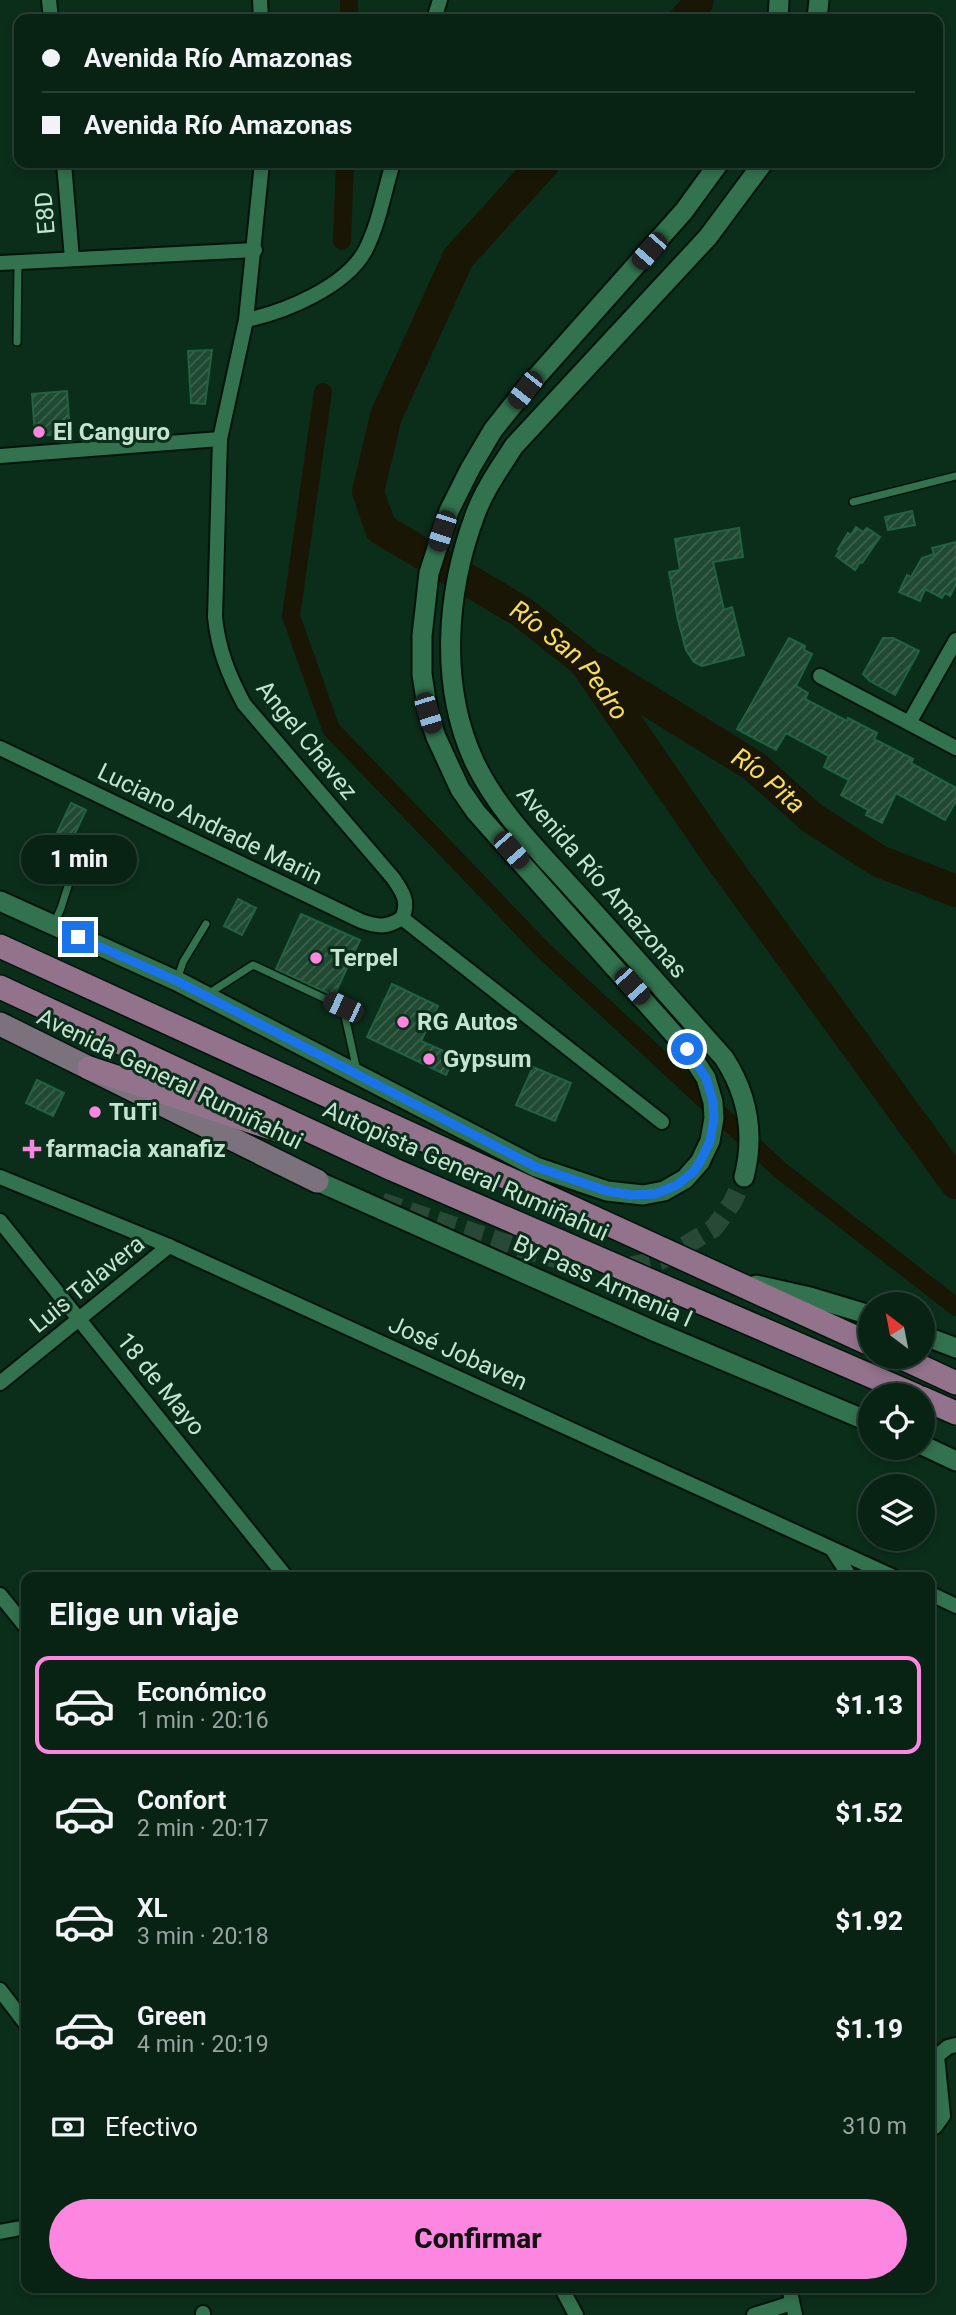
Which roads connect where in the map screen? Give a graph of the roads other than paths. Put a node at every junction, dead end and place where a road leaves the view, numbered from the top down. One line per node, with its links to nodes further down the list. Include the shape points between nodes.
1 (64, 168): 7 (street, E8D)
2 (262, 168): 6 (street, Angel Chavez)
3 (392, 168): 10 (street, via 373,232 352,267 293,307)
4 (715, 168): 32 (main road, Avenida Río Amazonas, via 684,211 493,430 449,511 429,573 422,636 428,713 460,789 687,1049 706,1078 713,1101 710,1141 700,1162 677,1185 655,1194 607,1191 536,1167)
5 (759, 168): 36 (main road, Avenida Río Amazonas, via 708,237 514,446 489,484 457,578 450,646 464,736 506,813 724,1058 742,1091 750,1126)
6 (255, 250): 7 (street); 10 (street, Angel Chavez)
7 (72, 259): 8 (street)
8 (18, 262): 9 (street); 11 (lane)
9 (0, 263)
10 (246, 320): 12 (street, Angel Chavez)
11 (17, 342)
12 (220, 439): 13 (street); 23 (street, Angel Chavez, via 215,617 229,675 244,704 393,878 405,898)
13 (0, 456)
14 (956, 476): 15 (lane)
15 (853, 502)
16 (956, 640): 18 (street)
17 (820, 676): 18 (street)
18 (909, 723): 20 (street)
19 (0, 748): 23 (street, Luciano Andrade Marin, via 361,921 390,926)
20 (956, 748)
21 (82, 842): 25 (lane)
22 (0, 901): 25 (main road, Avenida Río Amazonas)
23 (402, 918): 33 (street)
24 (206, 924): 27 (lane, via 183,961)
25 (53, 926): 27 (main road, Avenida Río Amazonas)
26 (0, 946): 40 (highway, Autopista General Rumiñahui)
27 (177, 981): 29 (main road, Avenida Río Amazonas)
28 (0, 988): 34 (highway, Autopista General Rumiñahui)
29 (206, 995): 32 (main road, Avenida Río Amazonas); 32 (lane, via 253,965 343,1007)
30 (0, 1024): 31 (main road, Avenida General Rumiñahui)
31 (89, 1068): 34 (highway); 37 (main road, Avenida General Rumiñahui)
32 (358, 1076)
33 (662, 1122)
34 (392, 1169): 48 (highway, Autopista General Rumiñahui)
35 (0, 1177): 39 (street, José Jobaven)
36 (744, 1177)
37 (328, 1184): 52 (main road, By Pass Armenia I)
38 (0, 1221): 42 (street, 18 de Mayo)
39 (169, 1246): 42 (street, Luis Talavera); 55 (street, José Jobaven)
40 (726, 1279): 41 (main road); 43 (highway, Autopista General Rumiñahui)
41 (858, 1311)
42 (79, 1319): 47 (street, Luis Talavera); 56 (street, 18 de Mayo)
43 (858, 1339)
44 (935, 1340): 45 (main road)
45 (956, 1348)
46 (926, 1369): 49 (highway)
47 (0, 1383)
48 (887, 1383)
49 (956, 1383)
50 (935, 1404): 51 (highway)
51 (956, 1413)
52 (858, 1417)
53 (935, 1451): 54 (main road)
54 (956, 1461)
55 (831, 1548): 57 (street); 58 (street, José Jobaven)
56 (282, 1572)
57 (846, 1572)
58 (883, 1572)
59 (0, 1595): 62 (street)
60 (935, 1597): 61 (street)
61 (956, 1606)
62 (21, 1622)
63 (0, 1990): 64 (street)
64 (21, 2013)
65 (956, 2045): 66 (street, via 937,2056 943,2116)
66 (935, 2127)
67 (21, 2228): 68 (street)
68 (0, 2232)
69 (564, 2293): 71 (street)
70 (793, 2309): 72 (street)
71 (576, 2315)
72 (754, 2315)

